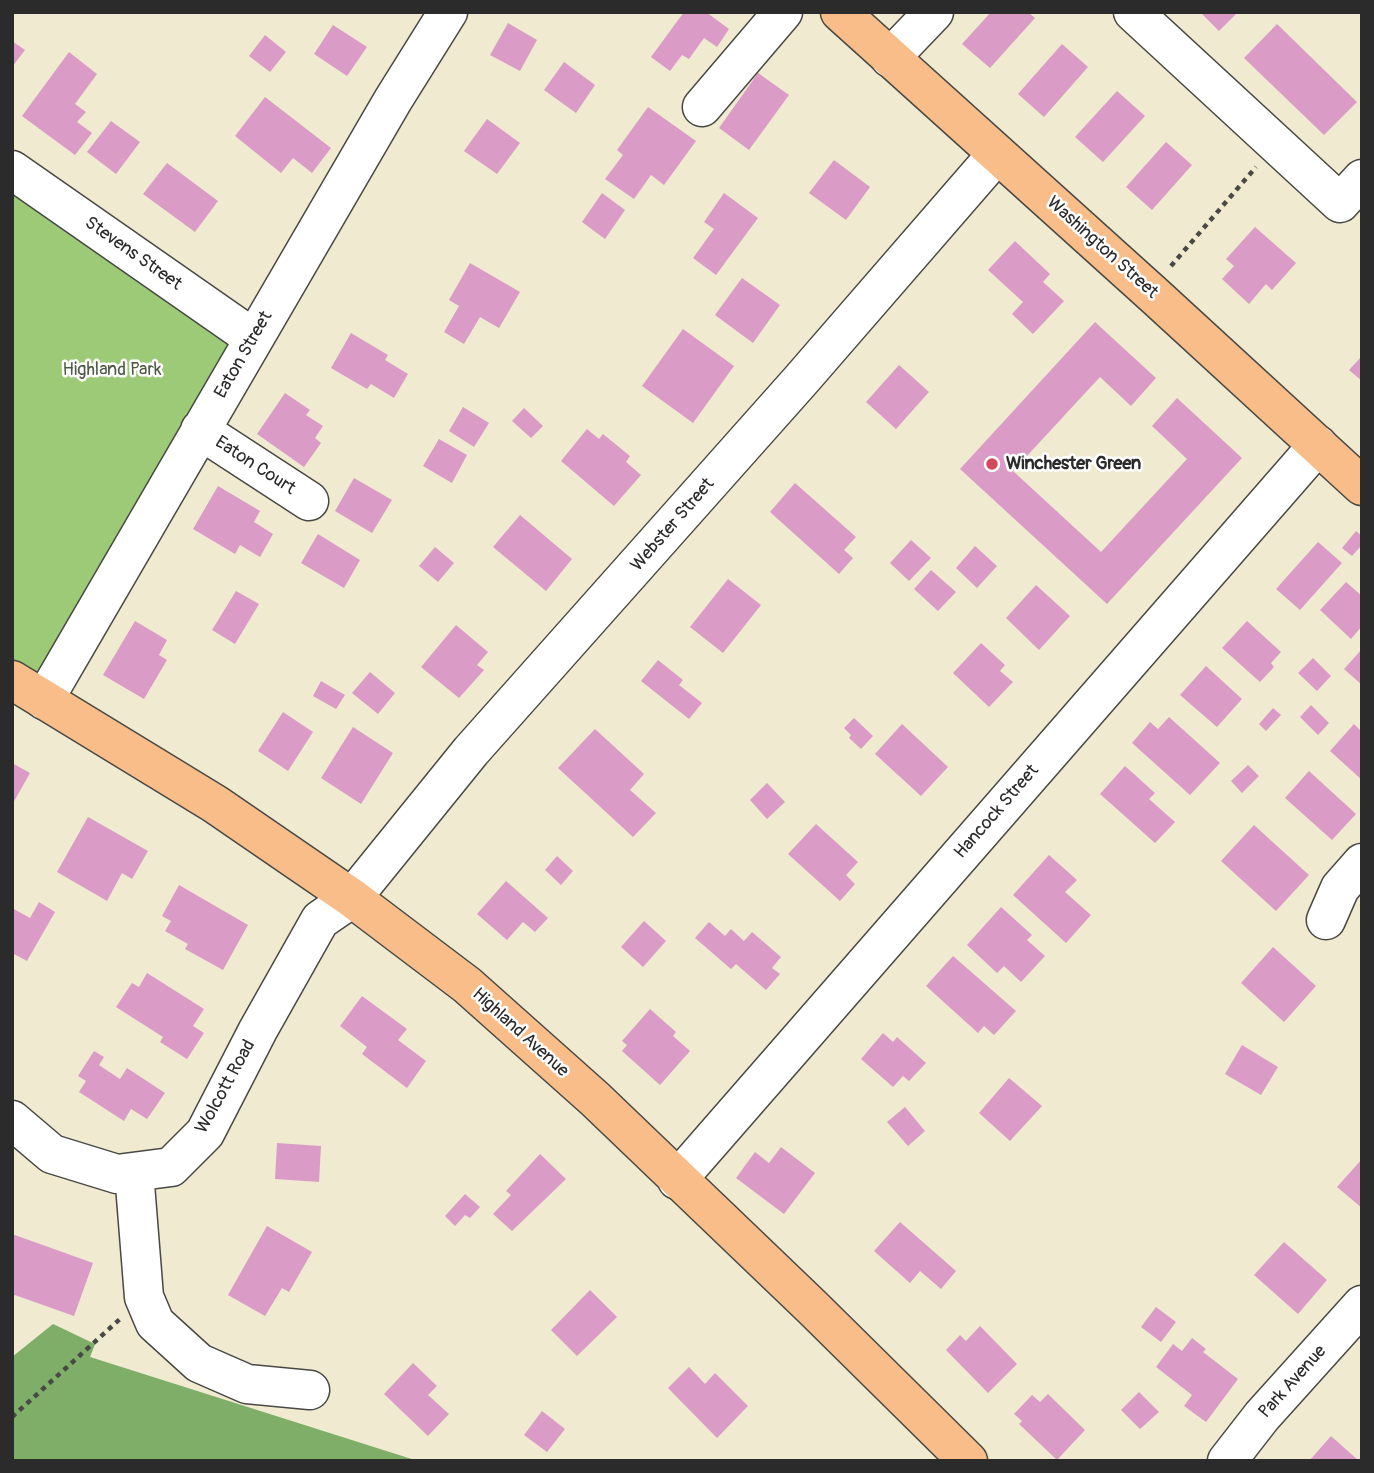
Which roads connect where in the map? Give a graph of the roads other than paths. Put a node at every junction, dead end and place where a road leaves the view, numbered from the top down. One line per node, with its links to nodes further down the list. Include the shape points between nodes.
1 (448, 12): 11 (street, Eaton Street)
2 (783, 12): 7 (street)
3 (840, 12): 6 (main road, Washington Street)
4 (934, 12): 6 (street)
5 (1133, 12): 10 (street, via 1340,203)
6 (890, 58): 8 (main road, Washington Street)
7 (702, 107)
8 (997, 154): 13 (main road, Washington Street); 18 (street, Webster Street, via 471,751)
9 (12, 170): 11 (street, Stevens Street)
10 (1362, 179)
11 (253, 338): 12 (street, Eaton Street)
12 (201, 430): 15 (street, Eaton Court); 16 (street, Eaton Street)
13 (1318, 445): 14 (main road, Washington Street); 22 (street, Hancock Street)
14 (1362, 486)
15 (309, 501)
16 (28, 690): 18 (main road, Highland Avenue, via 215,804)
17 (1362, 863): 19 (street, via 1340,888)
18 (352, 898): 21 (street, Wolcott Road, via 320,920 205,1133 171,1167); 22 (main road, Highland Avenue, via 467,985 595,1099)
19 (1326, 920)
20 (12, 1120): 21 (street, Wolcott Road, via 52,1154 117,1174)
21 (134, 1172): 24 (street, via 144,1297 155,1323 199,1363 247,1384)
22 (677, 1180): 25 (main road, Highland Avenue)
23 (1362, 1305): 26 (street, Park Avenue)
24 (310, 1390)
25 (968, 1461)
26 (1227, 1461)

